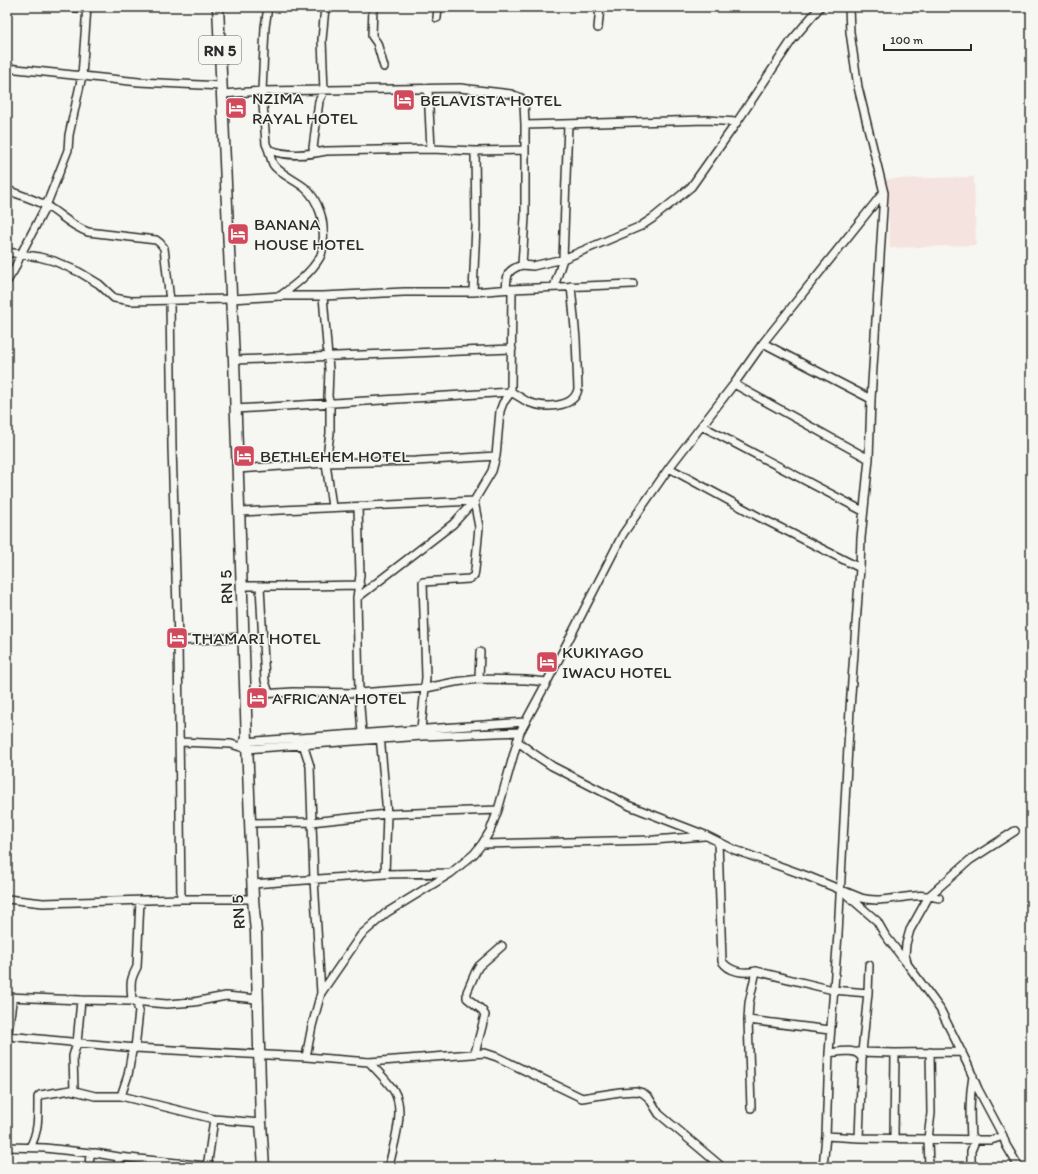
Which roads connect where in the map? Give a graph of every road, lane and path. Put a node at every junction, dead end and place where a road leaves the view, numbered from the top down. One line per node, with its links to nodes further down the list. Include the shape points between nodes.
1 (72, 7): 10 (street)
2 (218, 7): 17 (main road, RN 5 / RN 5)
3 (268, 7): 20 (street)
4 (324, 7): 19 (street)
5 (373, 7): 13 (street, via 372,36 377,43)
6 (438, 7): 11 (street)
7 (600, 7): 12 (street)
8 (820, 7): 22 (street, via 792,40)
9 (849, 7): 31 (street, via 858,87)
10 (87, 8): 15 (street)
11 (437, 18)
12 (598, 28)
13 (384, 67)
14 (7, 68): 15 (street)
15 (82, 76): 17 (street); 32 (street, via 68,150)
16 (428, 88): 19 (street); 24 (street, via 460,88 511,94 521,98 524,103); 25 (street)
17 (222, 90): 20 (street); 45 (main road, RN 5 / RN 5)
18 (308, 91): 19 (street); 20 (street); 21 (street)
19 (324, 91): 21 (street)
20 (262, 92): 26 (street, via 265,139)
21 (319, 100): 28 (street)
22 (737, 122): 23 (street, via 707,120); 35 (street, via 691,187 653,218 641,226)
23 (568, 124): 24 (street); 35 (street)
24 (525, 125): 27 (street)
25 (431, 149): 28 (street); 29 (street)
26 (270, 150): 28 (street, via 280,154); 43 (street, via 273,165 311,195 322,221 323,250 319,258 295,285)
27 (524, 150): 29 (street); 36 (street)
28 (313, 151)
29 (475, 151): 42 (street)
30 (7, 190): 32 (street)
31 (884, 193): 47 (street); 53 (street)
32 (46, 206): 34 (street); 46 (street, via 72,225 88,232 148,238 160,243 165,253)
33 (7, 252): 34 (street)
34 (21, 254): 37 (street); 46 (street, via 63,265 99,284 114,298 131,301)
35 (563, 259): 36 (street, via 534,266); 40 (street)
36 (522, 265): 41 (street, via 512,268 507,275)
37 (7, 281)
38 (632, 284): 39 (street)
39 (571, 286): 40 (street); 52 (street, via 576,339 576,395 570,401 558,405 542,405 528,402)
40 (554, 287): 41 (street)
41 (509, 289): 42 (street); 48 (street)
42 (474, 292): 44 (street)
43 (280, 296): 44 (street); 45 (street)
44 (323, 296): 49 (street)
45 (231, 299): 46 (street); 50 (main road, RN 5 / RN 5)
46 (170, 300): 73 (street)
47 (762, 343): 51 (street); 53 (street)
48 (512, 349): 49 (street); 52 (street)
49 (328, 357): 50 (street); 54 (street)
50 (234, 360): 55 (main road, RN 5 / RN 5)
51 (734, 384): 56 (street); 58 (street)
52 (511, 392): 54 (street); 57 (street, via 500,411)
53 (871, 399): 58 (street)
54 (330, 402): 55 (street); 59 (street, via 330,433)
55 (236, 409): 61 (main road, RN 5 / RN 5)
56 (702, 426): 60 (street); 65 (street)
57 (496, 456): 59 (street); 62 (street, via 492,471)
58 (869, 459): 65 (street)
59 (326, 463): 61 (street); 63 (street)
60 (669, 468): 67 (street); 76 (street, via 622,534)
61 (237, 469): 66 (main road, RN 5 / RN 5)
62 (474, 501): 64 (street); 71 (street, via 453,524); 77 (street, via 479,527 474,576 469,579 423,582)
63 (332, 507): 64 (street); 66 (street)
64 (358, 507): 68 (street)
65 (863, 511): 67 (street)
66 (240, 512): 69 (main road, RN 5 / RN 5)
67 (860, 568): 102 (street)
68 (360, 585): 70 (street); 71 (street)
69 (241, 586): 70 (street); 72 (main road, RN 5 / RN 5)
70 (260, 586): 79 (street, via 265,681)
71 (357, 598): 78 (street)
72 (244, 637): 73 (street); 80 (main road, RN 5 / RN 5)
73 (178, 641): 88 (street)
74 (480, 652): 75 (street)
75 (478, 679): 76 (street); 77 (street)
76 (547, 682): 81 (street)
77 (426, 688): 78 (street); 82 (street)
78 (359, 692): 79 (street); 84 (street)
79 (269, 693): 80 (street)
80 (245, 695): 89 (main road, RN 5 / RN 5)
81 (525, 722): 82 (street); 83 (street)
82 (421, 729): 85 (street)
83 (520, 732): 85 (street); 87 (street)
84 (362, 733): 85 (street); 86 (street)
85 (380, 735): 86 (street); 91 (street)
86 (302, 741): 89 (street); 92 (street, via 310,766)
87 (517, 741): 90 (street); 95 (street, via 552,766 587,785 630,806)
88 (179, 742): 89 (street); 105 (street)
89 (247, 745): 93 (main road, RN 5 / RN 5)
90 (498, 810): 91 (street); 97 (street)
91 (387, 814): 92 (street); 99 (street)
92 (311, 822): 93 (street); 100 (street)
93 (251, 823): 101 (main road, RN 5 / RN 5)
94 (1015, 831): 103 (street, via 970,860)
95 (705, 836): 96 (street); 97 (street, via 654,840)
96 (718, 842): 102 (street); 112 (street, via 722,961 731,969)
97 (482, 844): 98 (street)
98 (451, 873): 99 (street); 114 (street, via 386,913 361,935)
99 (385, 874): 100 (street)
100 (314, 880): 101 (street); 114 (street)
101 (253, 884): 106 (main road, RN 5 / RN 5)
102 (841, 890): 103 (street, via 867,900); 110 (street, via 878,921 885,936); 113 (street)
103 (929, 896): 104 (street); 110 (street, via 910,930 905,955)
104 (939, 898)
105 (182, 899): 106 (street); 108 (street)
106 (253, 899): 117 (main road, RN 5 / RN 5)
107 (7, 900): 108 (street, via 34,903)
108 (140, 900): 119 (street, via 138,964 131,979)
109 (502, 946): 128 (street, via 479,966 466,996 485,1015)
110 (908, 964): 127 (street, via 940,1009)
111 (869, 965): 115 (street)
112 (756, 972): 113 (street); 120 (street)
113 (833, 990): 115 (street); 121 (street)
114 (321, 993): 132 (street)
115 (868, 993): 125 (street)
116 (7, 997): 118 (street); 122 (street, via 12,1002)
117 (257, 999): 119 (street, via 226,996 167,1004); 131 (main road, RN 5 / RN 5)
118 (81, 1000): 119 (street); 123 (street)
119 (132, 1001): 124 (street, via 137,1004 139,1010)
120 (748, 1020): 121 (street); 137 (street)
121 (830, 1030): 129 (street)
122 (7, 1038): 123 (street)
123 (77, 1043): 124 (street); 135 (street, via 73,1056)
124 (135, 1048): 131 (street); 136 (street, via 132,1051)
125 (859, 1052): 129 (street); 130 (street); 142 (street, via 862,1059)
126 (930, 1052): 127 (street); 130 (street); 144 (street)
127 (962, 1052): 134 (street)
128 (475, 1053): 133 (street); 157 (street, via 497,1057 582,1098 620,1092 643,1093 660,1114)
129 (829, 1053): 140 (street)
130 (895, 1053): 143 (street)
131 (259, 1055): 132 (street); 139 (main road, RN 5 / RN 5)
132 (306, 1057): 133 (street)
133 (369, 1062): 156 (street, via 393,1090 400,1108)
134 (973, 1076): 141 (street); 145 (street, via 970,1105)
135 (74, 1091): 136 (street, via 95,1096); 147 (street, via 40,1094 35,1137)
136 (121, 1096): 138 (street)
137 (751, 1108)
138 (214, 1119): 139 (street); 151 (street)
139 (261, 1123): 155 (main road, RN 5 / RN 5)
140 (826, 1136): 142 (street); 158 (street)
141 (1003, 1136): 145 (street, via 991,1140); 161 (street)
142 (859, 1138): 143 (street)
143 (894, 1138): 144 (street)
144 (928, 1139): 145 (street); 159 (street)
145 (974, 1139): 160 (street)
146 (7, 1146): 147 (street)
147 (30, 1147): 148 (street)
148 (91, 1153): 149 (street); 152 (street)
149 (118, 1157): 150 (street); 153 (street)
150 (147, 1159): 151 (street, via 204,1167); 154 (street)
151 (207, 1165)
152 (89, 1167)
153 (118, 1167)
154 (146, 1167)
155 (264, 1167)
156 (389, 1167)
157 (722, 1167)
158 (823, 1167)
159 (929, 1167)
160 (971, 1167)
161 (1019, 1167)

